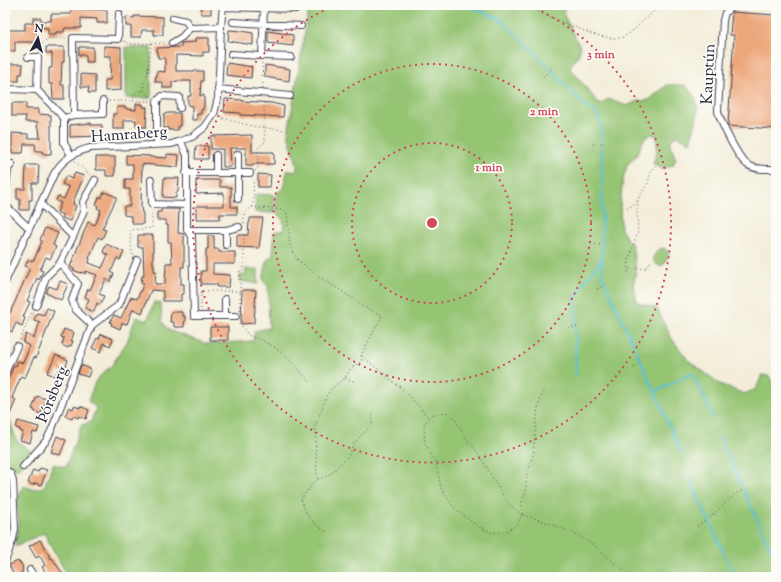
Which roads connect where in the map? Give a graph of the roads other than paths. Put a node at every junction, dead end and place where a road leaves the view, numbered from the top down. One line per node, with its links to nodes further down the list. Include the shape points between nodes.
1 (732, 5): 31 (street, Kauptún, via 723,20 719,116 743,161 754,168)
2 (223, 6): 3 (street); 10 (street, Hamraberg)
3 (264, 9): 4 (street); 8 (street)
4 (297, 9)
5 (119, 14): 23 (street, via 118,39 74,38)
6 (173, 18): 11 (street, via 186,21)
7 (233, 22): 8 (street)
8 (263, 23): 9 (street); 14 (street)
9 (301, 26)
10 (221, 27): 11 (street); 18 (street, Hamraberg)
11 (190, 28): 12 (street)
12 (172, 43)
13 (231, 54): 14 (street)
14 (262, 56): 16 (street)
15 (28, 57): 19 (street, via 38,57)
16 (291, 58)
17 (5, 87): 19 (street)
18 (218, 89): 20 (street); 25 (street, Hamraberg, via 214,114 205,127)
19 (37, 90): 24 (street)
20 (290, 96)
21 (103, 101): 23 (street, via 103,114)
22 (180, 108): 26 (street, via 179,97 162,96 157,101)
23 (74, 115): 24 (street)
24 (64, 118): 28 (street, via 64,143)
25 (181, 142): 26 (street, Hamraberg); 32 (street, via 187,155)
26 (157, 144): 28 (street, Hamraberg, via 90,148)
27 (238, 154): 34 (street)
28 (71, 155): 40 (street, Hamraberg, via 58,168)
29 (216, 155): 33 (street)
30 (12, 164): 38 (street, via 8,169)
31 (776, 169)
32 (186, 173): 33 (street); 42 (street)
33 (216, 173): 34 (street)
34 (238, 173): 35 (street); 39 (street)
35 (252, 173)
36 (95, 180): 47 (street, via 83,202 84,210)
37 (151, 180): 42 (street, via 152,204)
38 (5, 197)
39 (238, 198)
40 (40, 204): 44 (street, Hamraberg); 47 (street)
41 (5, 205): 44 (street)
42 (187, 205): 45 (street)
43 (239, 227): 46 (street)
44 (29, 228): 51 (street, Hamraberg)
45 (187, 230): 46 (street); 55 (street, via 192,236 194,316)
46 (226, 230): 48 (street)
47 (72, 237): 50 (street)
48 (226, 245)
49 (137, 260): 56 (street, via 119,304)
50 (60, 263): 53 (street, via 46,277); 56 (street, via 78,284 72,300 75,309)
51 (5, 282)
52 (225, 299): 55 (street)
53 (36, 306)
54 (238, 314): 55 (street)
55 (225, 316)
56 (92, 324): 59 (street, Þórsberg, via 52,429 46,441)
57 (17, 346): 58 (street)
58 (5, 373)
59 (23, 467)
60 (5, 469): 61 (street, via 11,474 15,529)
61 (5, 562)
62 (30, 570): 63 (street)
63 (34, 577)

